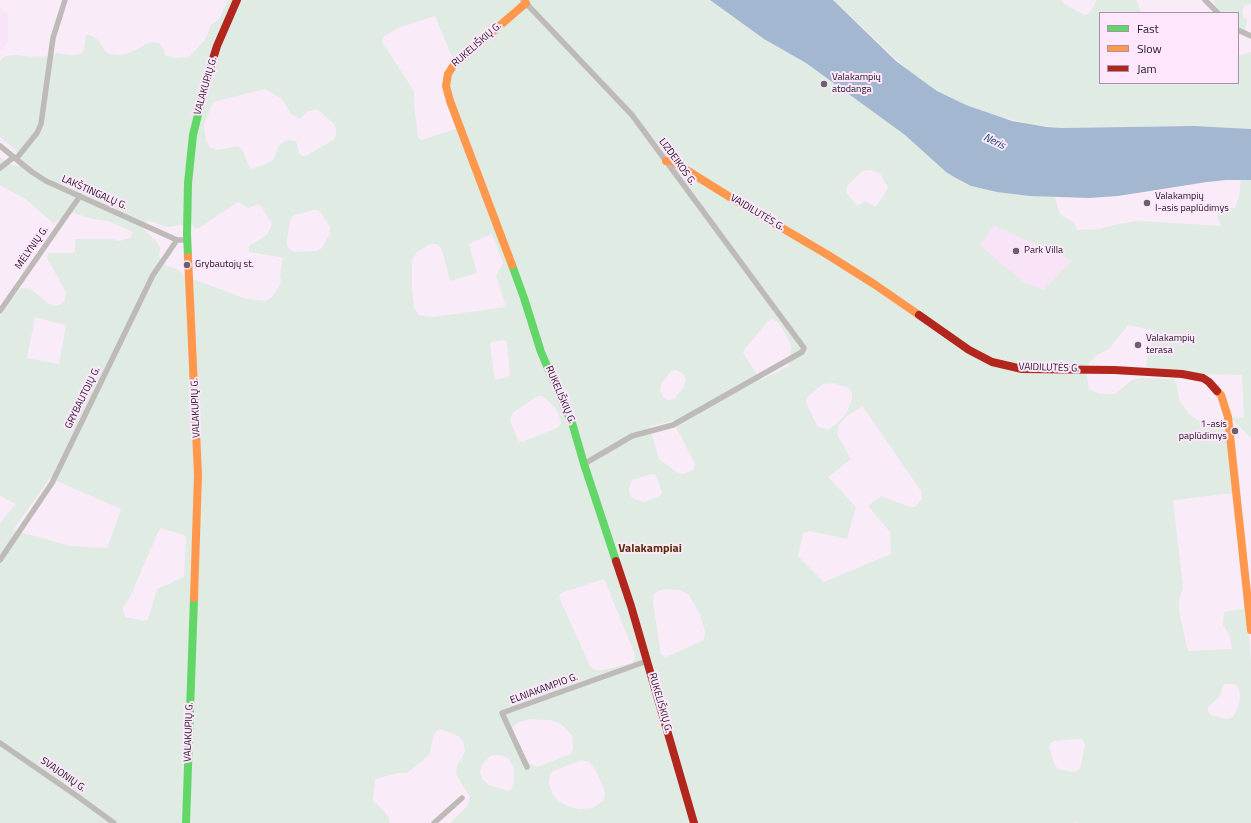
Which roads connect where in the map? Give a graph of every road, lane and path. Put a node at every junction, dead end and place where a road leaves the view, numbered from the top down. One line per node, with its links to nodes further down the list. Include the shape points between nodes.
1 (65, 0): 9 (street, via 53,38 41,124 37,133)
2 (237, 0): 14 (street, VALAKUPIŲ G., via 217,46 199,105 188,183)
3 (1205, 0): 5 (street)
4 (524, 2): 10 (street, LIZDEIKOS G., via 632,115); 16 (street, RUKELIŠKIŲ G., via 453,66 448,74 446,86 524,298 541,352 573,426)
5 (1217, 12)
6 (1239, 30): 7 (street)
7 (1251, 36)
8 (0, 146): 9 (street, LAKŠTINGALŲ G.)
9 (15, 158): 11 (street); 12 (street, LAKŠTINGALŲ G., via 46,181)
10 (666, 161): 16 (street, LIZDEIKOS G., via 804,348 802,352 673,425 632,436); 18 (street, VAIDILUTĖS G., via 672,161 828,255 969,350 992,362 1022,369 1182,374 1204,378 1209,382 1221,395 1227,415)
11 (0, 168)
12 (80, 196): 13 (street, LAKŠTINGALŲ G.); 15 (street, MĖLYNIŲ G.)
13 (177, 240): 14 (street, LAKŠTINGALŲ G.); 17 (street, GRYBAUTOJŲ G., via 153,276 52,483)
14 (188, 240): 24 (street, VALAKUPIŲ G., via 198,475)
15 (0, 311)
16 (584, 464): 19 (street, RUKELIŠKIŲ G.)
17 (0, 560)
18 (1251, 630)
19 (648, 661): 21 (street, ELNIAKAMPIO G., via 502,713); 26 (street, RUKELIŠKIŲ G.)
20 (0, 743): 23 (street, SVAJONIŲ G.)
21 (527, 767)
22 (462, 798): 25 (street)
23 (114, 823)
24 (186, 823)
25 (434, 823)
26 (694, 823)

